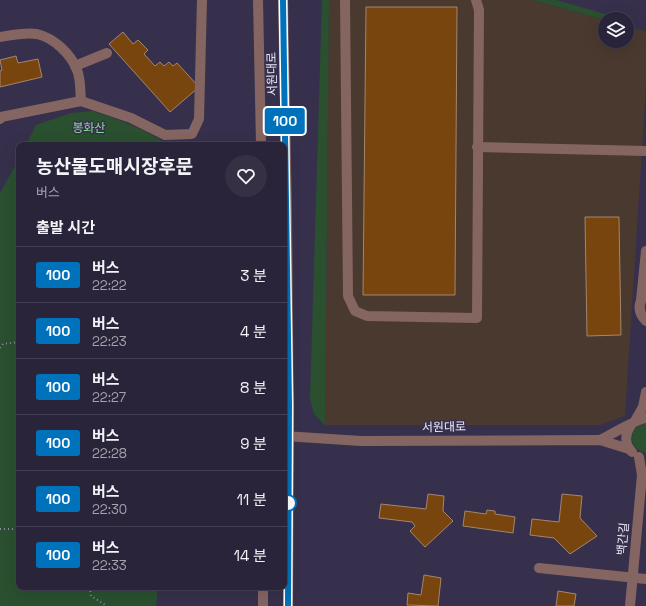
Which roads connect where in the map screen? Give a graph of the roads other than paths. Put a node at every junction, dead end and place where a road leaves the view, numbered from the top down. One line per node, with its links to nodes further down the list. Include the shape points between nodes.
1 (202, 0): 9 (street, via 199,119 192,134 165,135 131,118)
2 (258, 0): 11 (street, 서원대로)
3 (283, 0): 12 (street, 서원대로)
4 (345, 0): 13 (street, via 348,296 355,311 367,316 477,318)
5 (476, 0): 13 (street, via 479,10)
6 (0, 37): 8 (street, via 37,34 52,40 69,55)
7 (107, 53): 8 (street)
8 (75, 66): 9 (street, via 78,71)
9 (81, 101): 10 (street)
10 (0, 118)
11 (261, 142)
12 (286, 142)
13 (477, 148): 14 (street)
14 (646, 151)
15 (287, 170): 23 (street, 서원대로)
16 (646, 254): 17 (street); 18 (street)
17 (646, 269)
18 (644, 297): 19 (street, via 640,310)
19 (646, 321)
20 (646, 392): 22 (street, via 643,407)
21 (646, 418): 22 (street)
22 (633, 423): 24 (street); 25 (street, via 626,437)
23 (287, 436): 24 (street, 서원대로, via 361,441); 33 (street, 서원대로)
24 (600, 440): 25 (street)
25 (629, 449): 26 (street)
26 (643, 458): 27 (street, 백간길)
27 (644, 472): 29 (street, 백간길)
28 (539, 568): 29 (street)
29 (633, 578): 30 (street); 34 (street, 백간길)
30 (646, 579)
31 (263, 590): 32 (street)
32 (263, 606)
33 (288, 606)
34 (630, 606)

